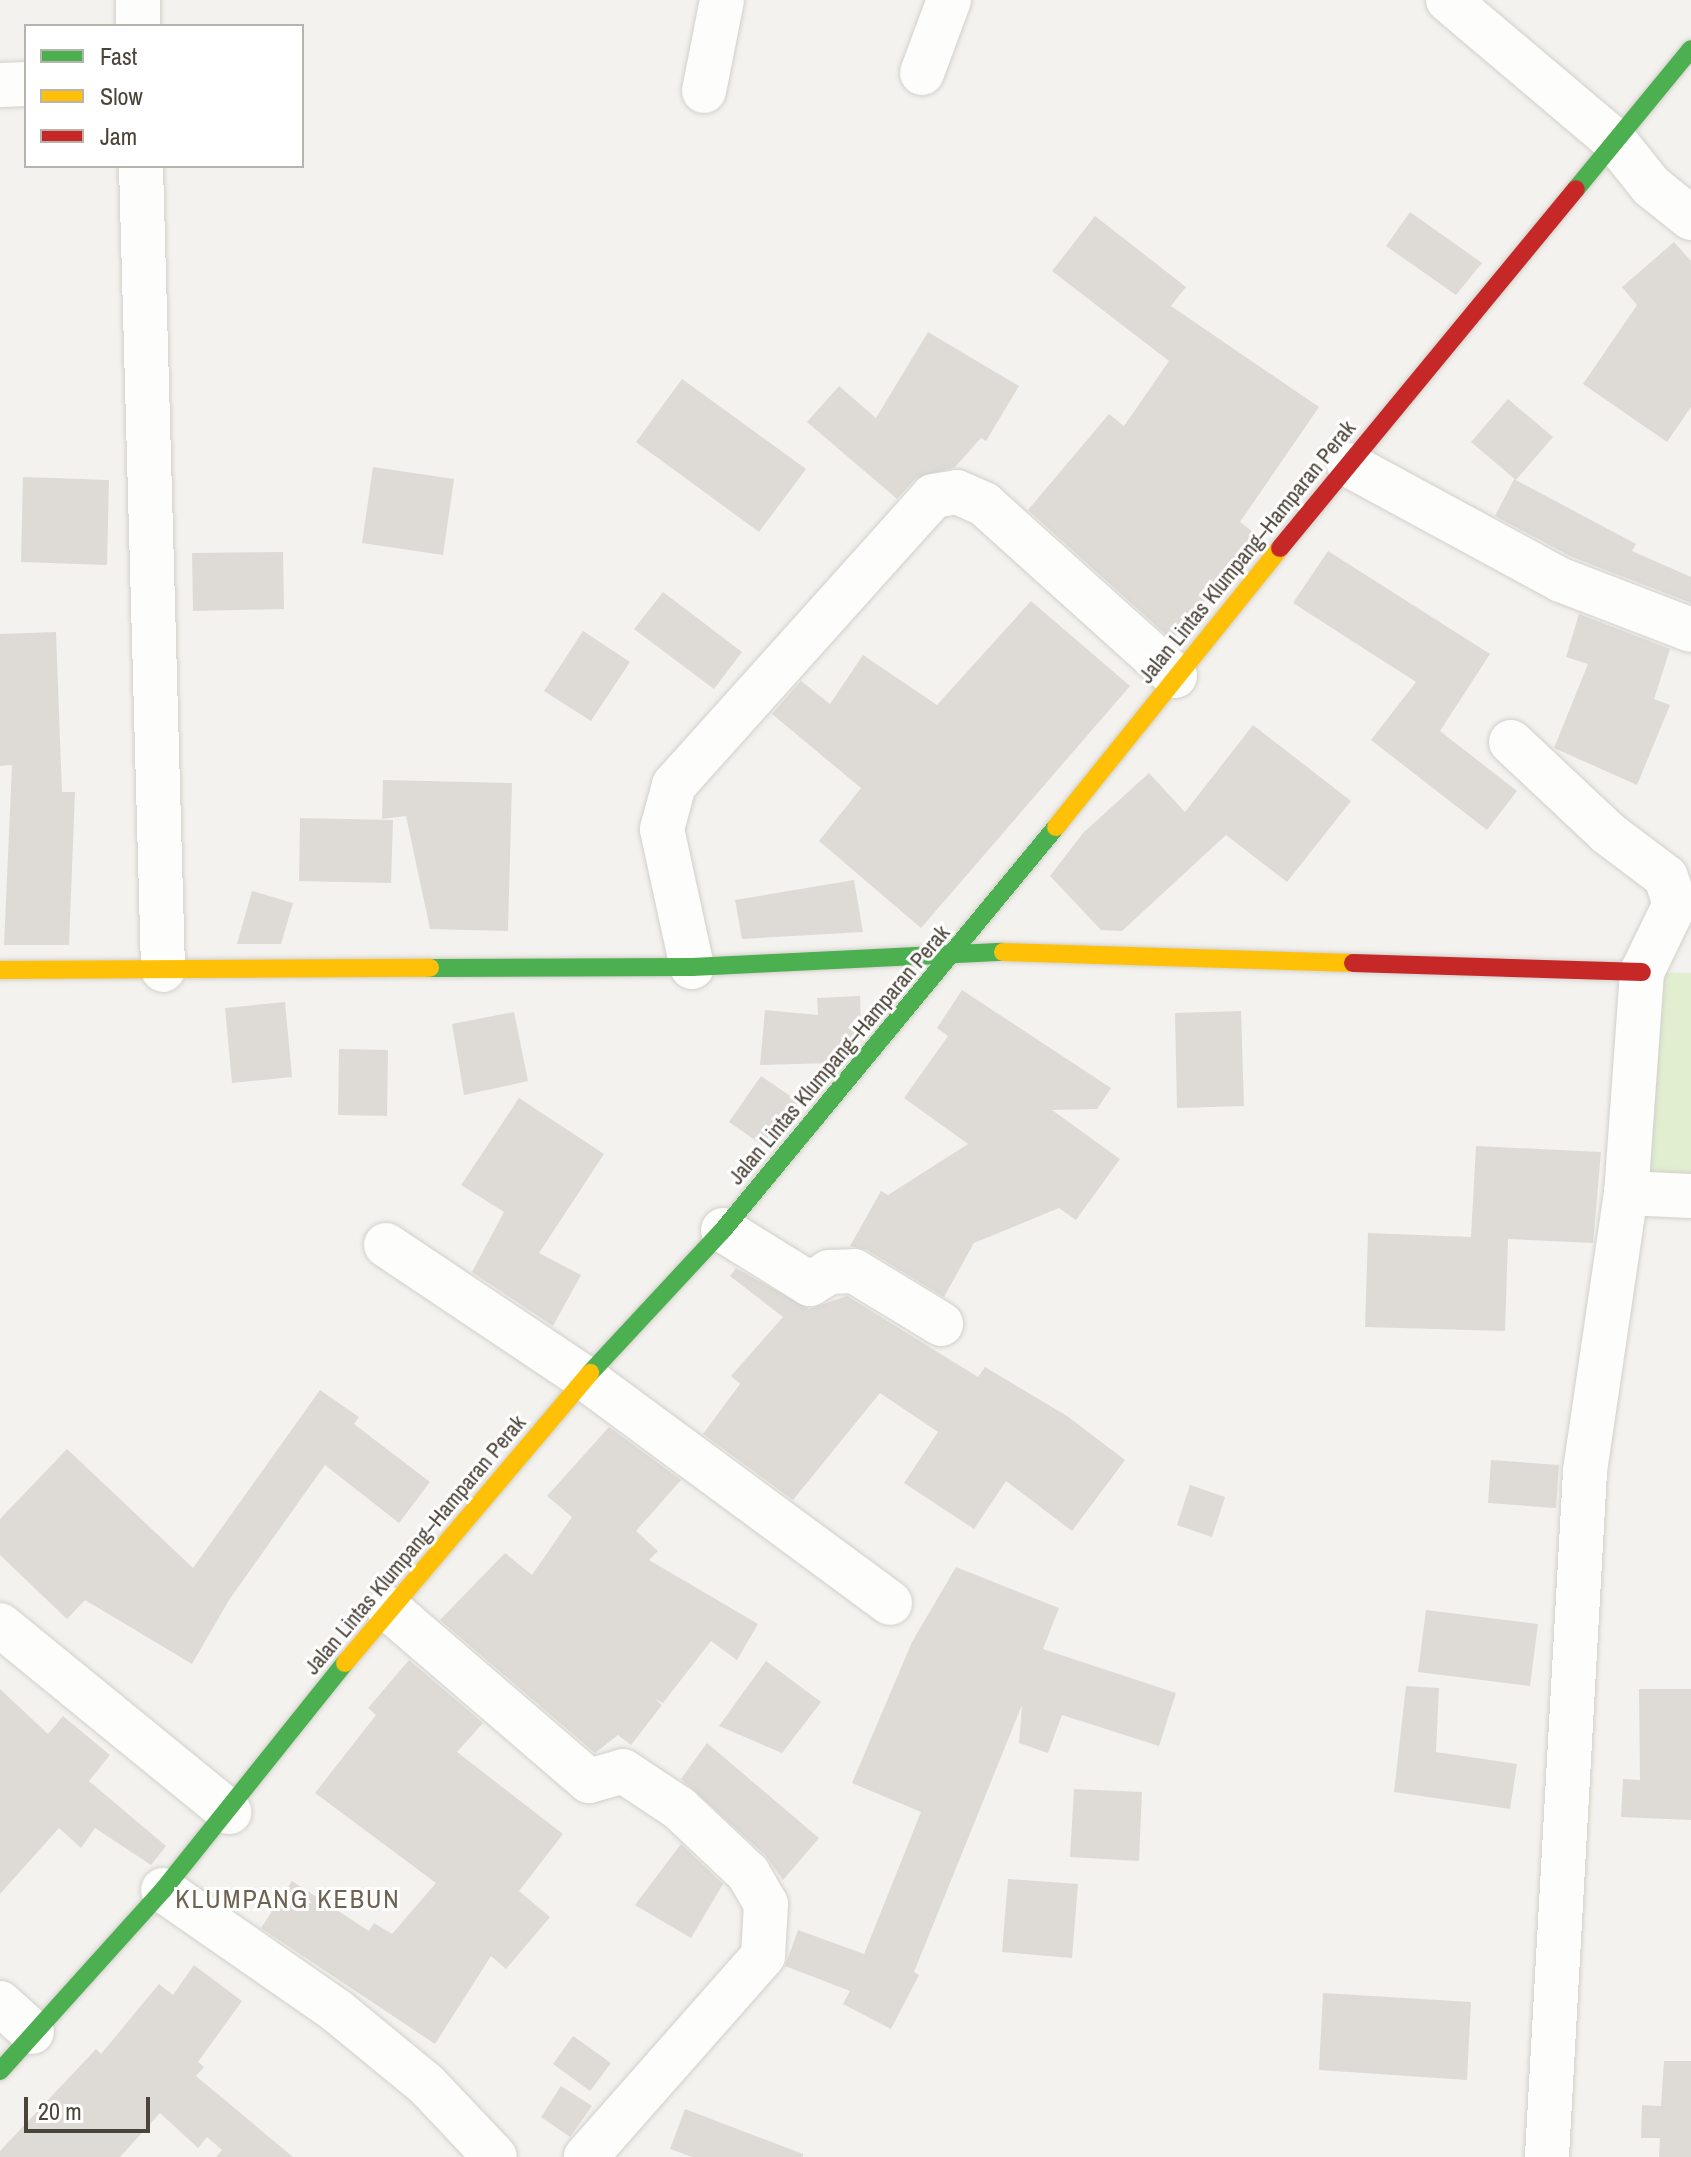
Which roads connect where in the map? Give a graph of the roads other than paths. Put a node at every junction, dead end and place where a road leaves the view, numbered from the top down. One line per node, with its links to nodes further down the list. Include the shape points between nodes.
1 (138, 0): 5 (street)
2 (722, 0): 10 (street)
3 (949, 0): 7 (street)
4 (1448, 0): 11 (street)
5 (138, 24)
6 (1691, 49): 11 (main road, Jalan Lintas Klumpang–Hamparan Perak)
7 (922, 73)
8 (24, 84): 9 (street)
9 (0, 85)
10 (704, 91)
11 (1615, 141): 13 (street, via 1651,186); 14 (main road, Jalan Lintas Klumpang–Hamparan Perak)
12 (141, 168): 21 (street)
13 (1691, 218)
14 (1349, 465): 15 (street, via 1561,580); 16 (main road, Jalan Lintas Klumpang–Hamparan Perak)
15 (1691, 630)
16 (1175, 676): 18 (main road, Jalan Lintas Klumpang–Hamparan Perak); 19 (street, via 984,504 957,492 933,496 674,785 662,829)
17 (1511, 742): 22 (street, via 1609,834 1666,877 1673,916)
18 (959, 951): 19 (main road); 22 (main road); 25 (main road, Jalan Lintas Klumpang–Hamparan Perak)
19 (692, 967): 21 (main road)
20 (0, 970): 21 (main road)
21 (163, 970)
22 (1642, 972): 23 (street)
23 (1626, 1193): 24 (street); 39 (street, via 1585,1472)
24 (1691, 1196)
25 (723, 1230): 27 (street, via 810,1284 829,1272 854,1271); 28 (main road, Jalan Lintas Klumpang–Hamparan Perak)
26 (386, 1245): 28 (street)
27 (941, 1324)
28 (585, 1378): 29 (street); 30 (main road, Jalan Lintas Klumpang–Hamparan Perak)
29 (890, 1603)
30 (389, 1609): 32 (main road, Jalan Lintas Klumpang–Hamparan Perak); 38 (street, via 589,1781 623,1771 679,1808 748,1873 766,1904 763,1956)
31 (0, 1625): 32 (street)
32 (229, 1812): 33 (main road, Jalan Lintas Klumpang–Hamparan Perak)
33 (163, 1890): 35 (main road, Jalan Lintas Klumpang–Hamparan Perak); 37 (street, via 337,2011 426,2084)
34 (0, 2003): 35 (street)
35 (32, 2032): 36 (main road, Jalan Lintas Klumpang–Hamparan Perak)
36 (0, 2071)
37 (495, 2157)
38 (586, 2157)
39 (1547, 2157)

